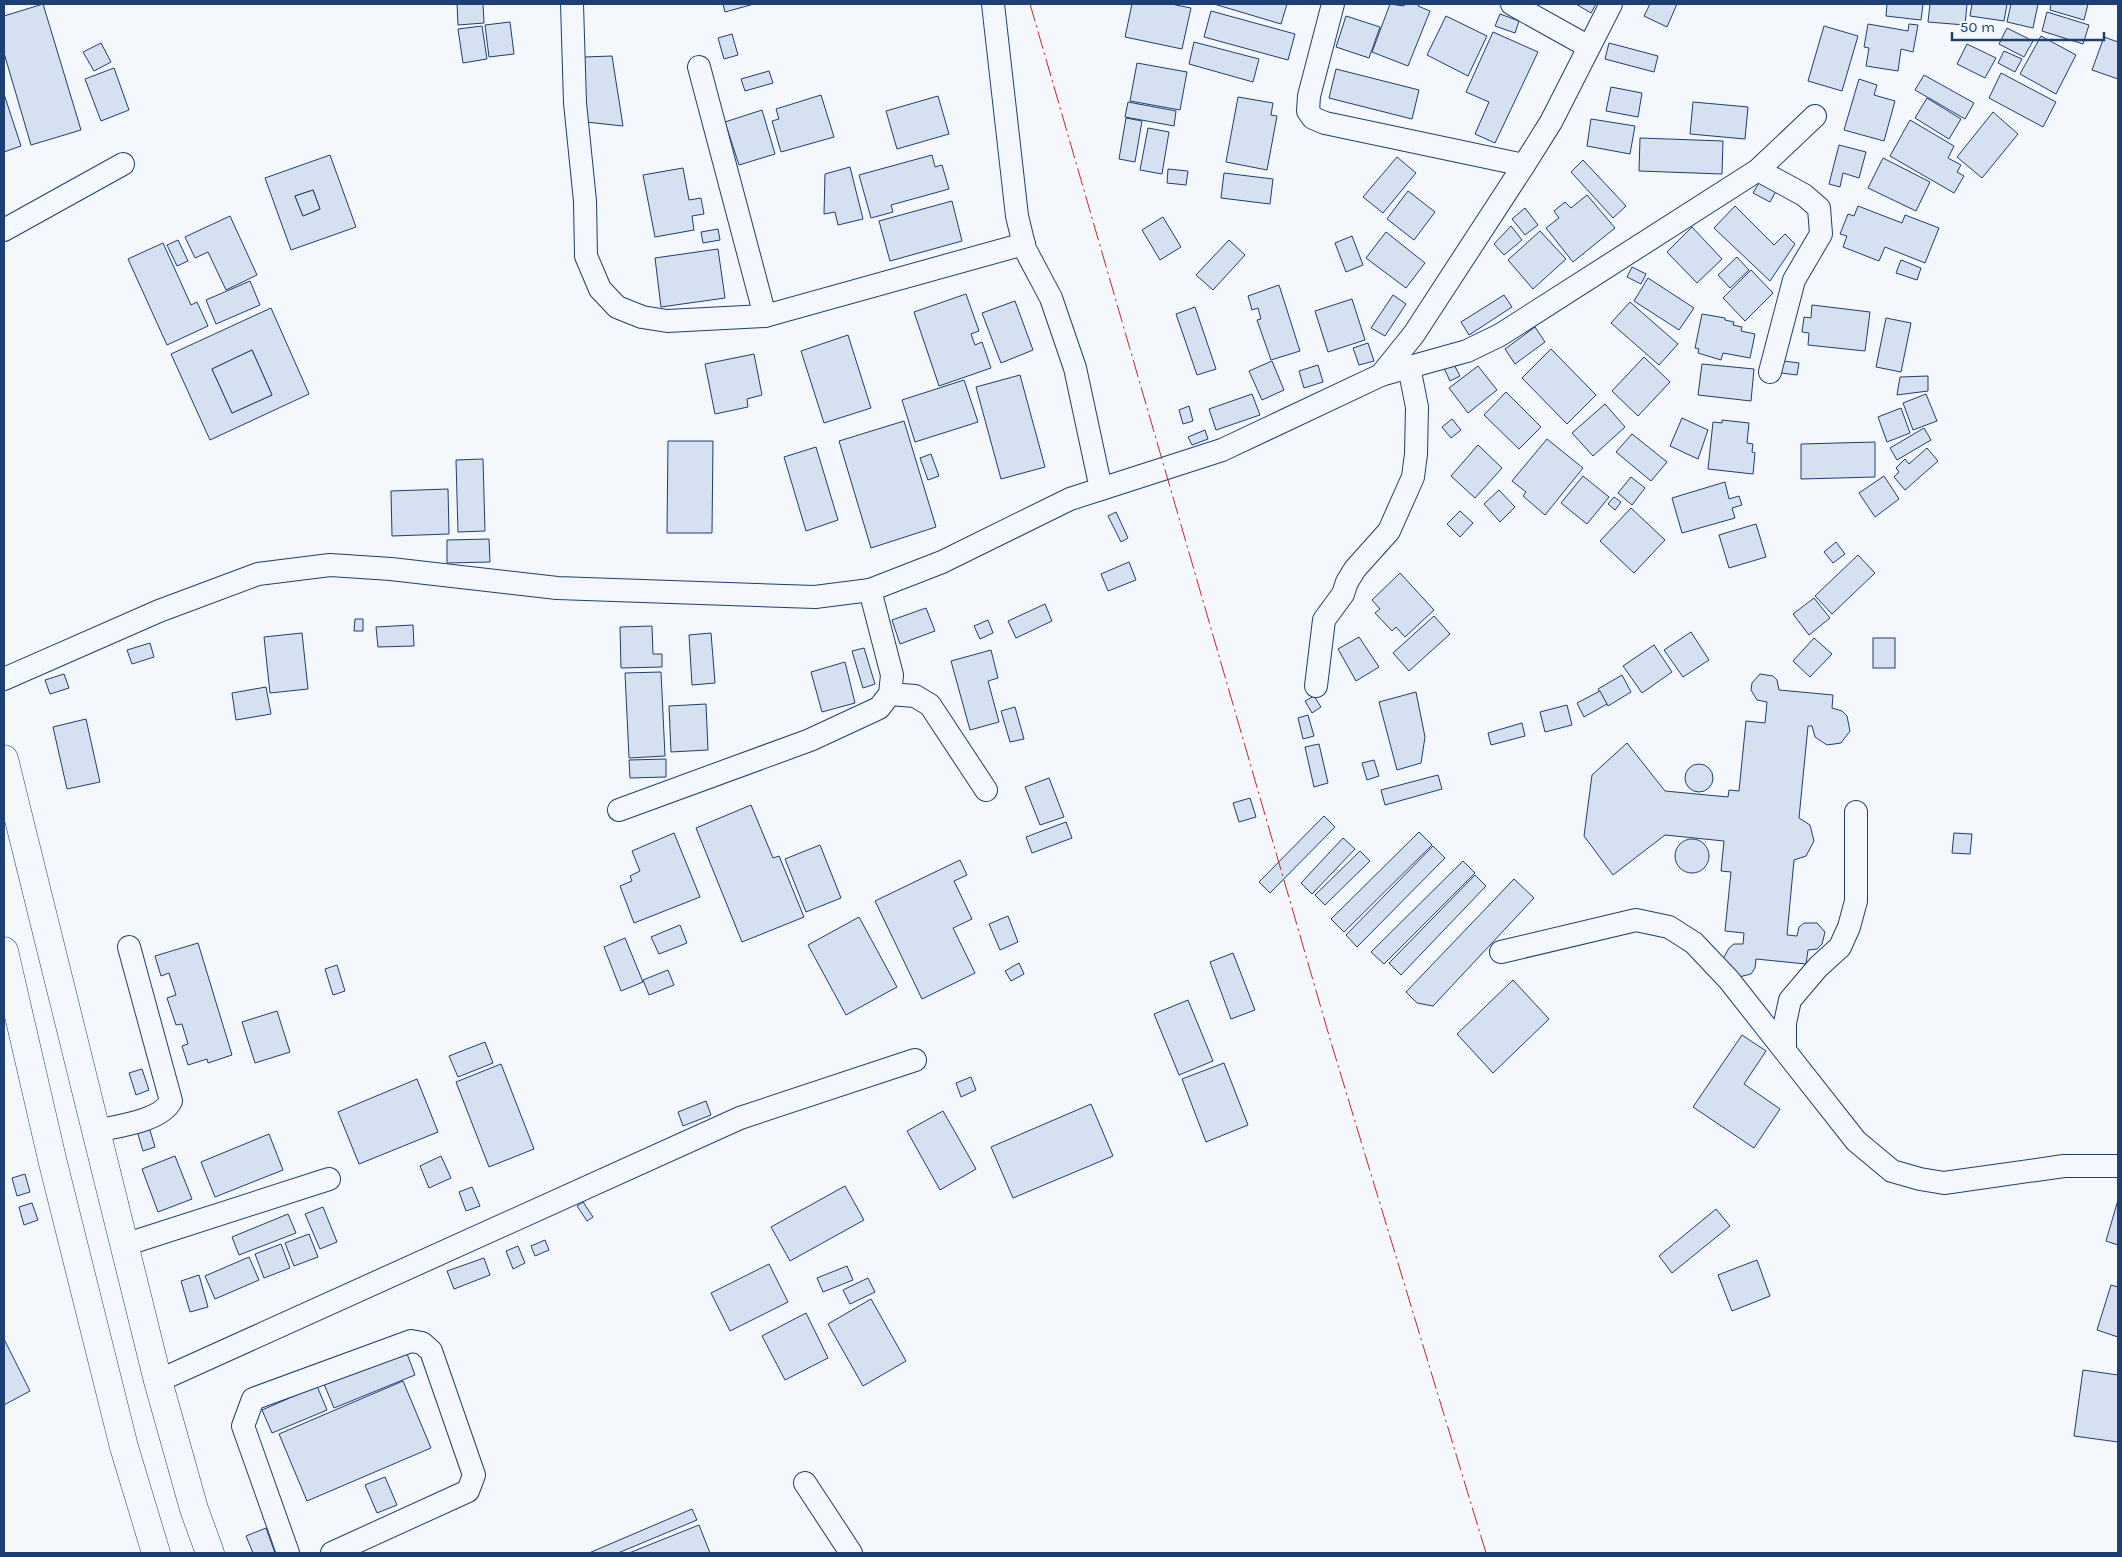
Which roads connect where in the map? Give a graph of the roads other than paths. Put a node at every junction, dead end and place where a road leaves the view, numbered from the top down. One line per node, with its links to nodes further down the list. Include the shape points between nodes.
1 (572, 4): 14 (street, via 586,256 600,289 617,307 642,317 667,321)
2 (993, 4): 13 (street, via 1016,216)
3 (1333, 4): 10 (street, via 1310,96 1308,111 1313,118)
4 (1512, 4): 6 (street)
5 (1611, 4): 6 (street)
6 (1589, 47): 10 (street, via 1551,122)
7 (699, 67): 14 (street)
8 (1816, 116): 11 (street)
9 (123, 164): 12 (street)
10 (1524, 165): 17 (street, via 1414,334)
11 (1758, 170): 15 (street, via 1500,336 1467,351); 16 (street, via 1804,195 1819,208 1821,234 1794,280)
12 (4, 230)
13 (1024, 244): 14 (street); 18 (street, via 1051,298 1075,368)
14 (765, 316)
15 (1409, 367): 17 (street); 21 (street, via 1417,407 1413,477 1389,531 1355,569 1343,594 1324,620)
16 (1770, 372)
17 (1381, 375): 18 (street, via 1222,450)
18 (1101, 489): 19 (street, via 1070,499 942,562)
19 (870, 590): 20 (street, via 815,597 558,588 330,565 258,574 158,611); 22 (street, via 892,675)
20 (4, 679)
21 (1316, 686)
22 (890, 694): 24 (street, via 915,696 930,705); 25 (street, via 879,708 810,740)
23 (4, 759): 32 (highway)
24 (986, 790)
25 (619, 810)
26 (1856, 812): 30 (street, via 1856,901 1849,927 1840,947 1790,1000 1785,1023)
27 (129, 947): 32 (street, via 172,1100 158,1115)
28 (4, 951): 38 (highway, via 124,1447)
29 (1501, 952): 30 (street, via 1636,920 1669,927 1694,943 1730,980)
30 (1785, 1050): 33 (street, via 1856,1140 1892,1171 1944,1183 2064,1166)
31 (915, 1060): 36 (street, via 740,1118)
32 (96, 1131): 35 (highway)
33 (2115, 1166)
34 (329, 1179): 35 (street)
35 (124, 1245): 36 (highway)
36 (158, 1381): 39 (highway, via 194,1509)
37 (805, 1483): 42 (street)
38 (156, 1553)
39 (210, 1553)
40 (288, 1553): 41 (street, via 243,1426 253,1399 411,1341 422,1343 431,1351 474,1474 468,1491)
41 (332, 1553)
42 (851, 1553)

